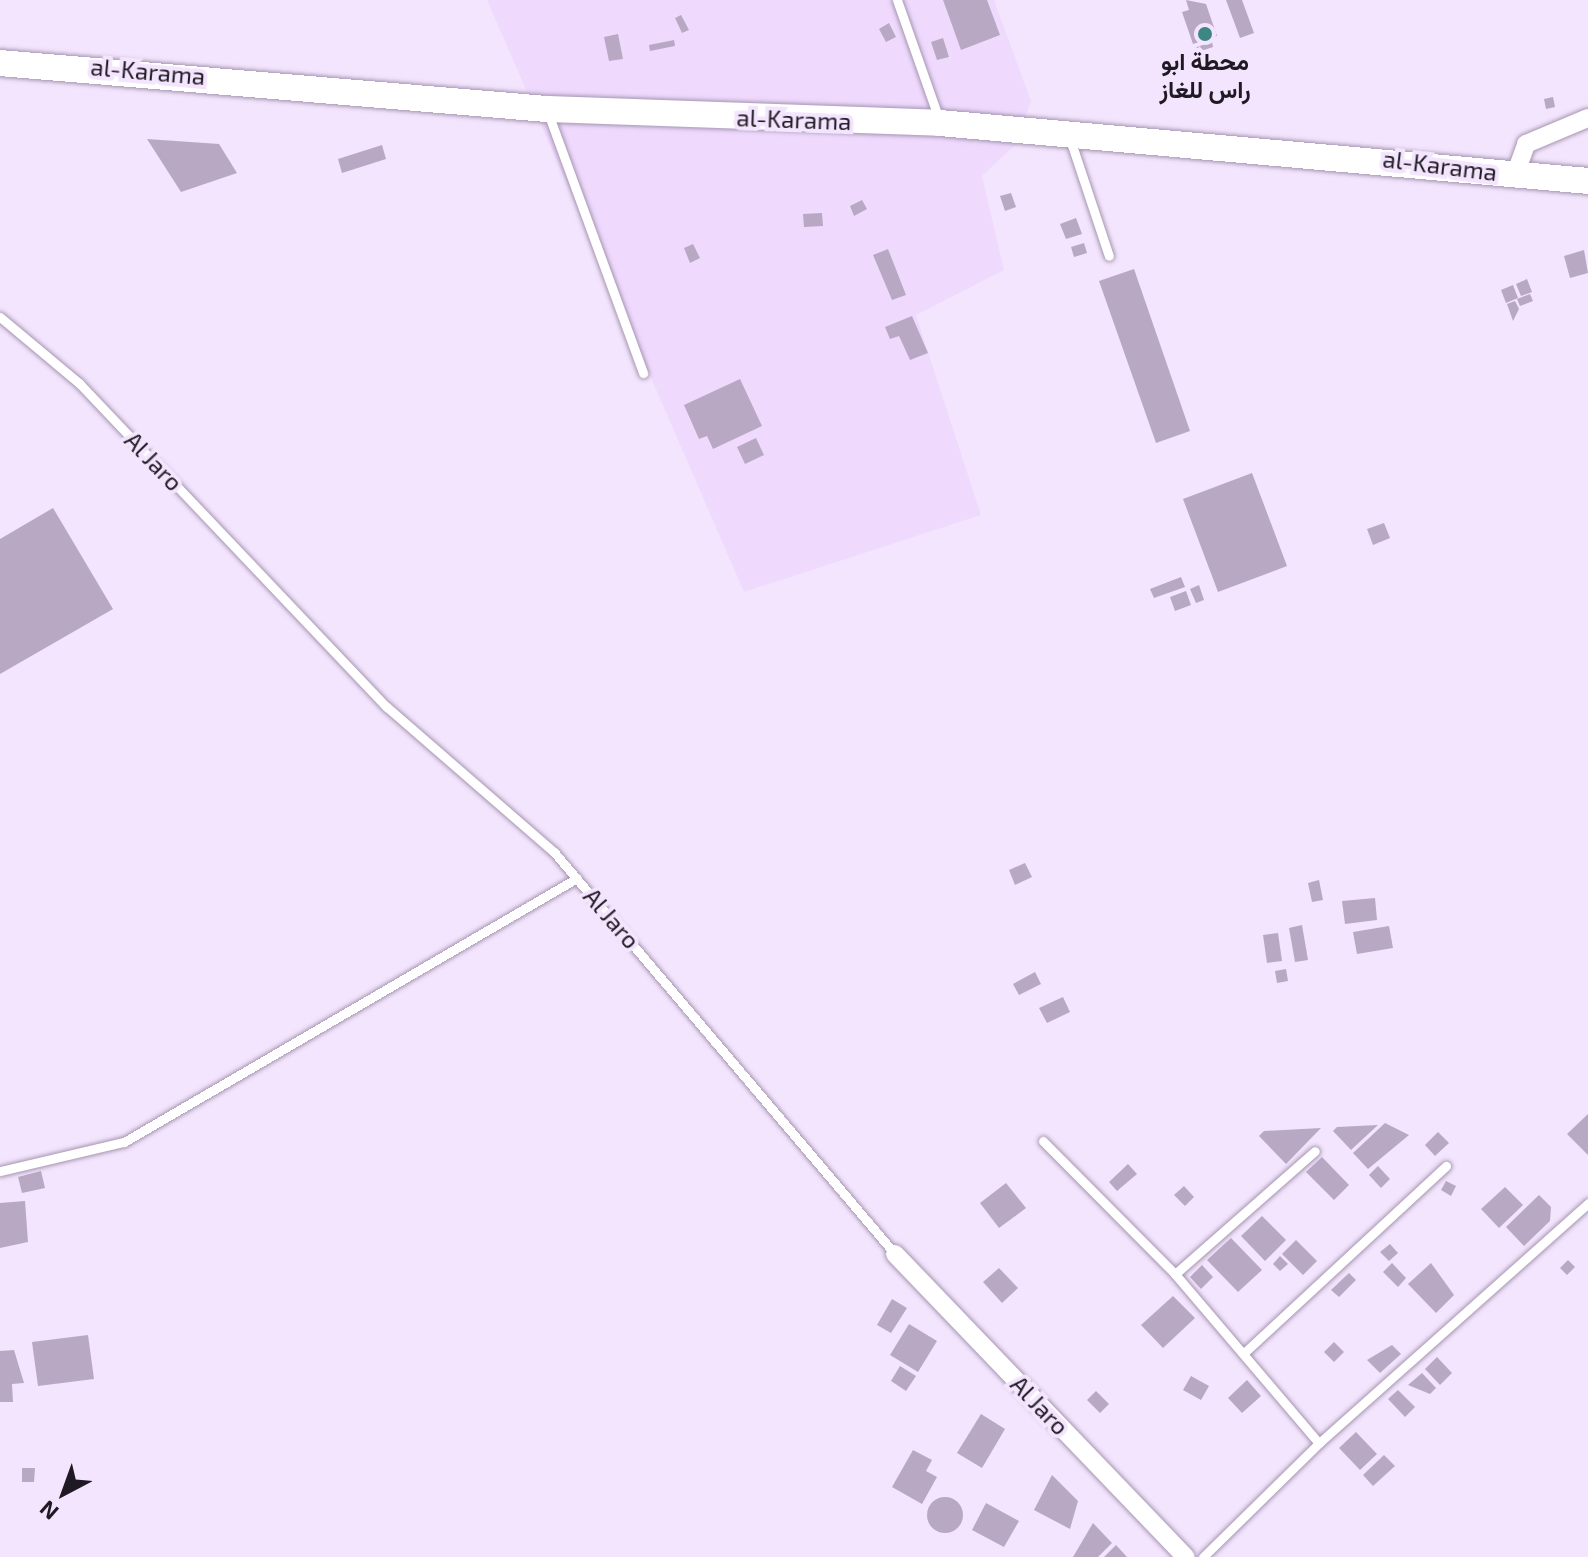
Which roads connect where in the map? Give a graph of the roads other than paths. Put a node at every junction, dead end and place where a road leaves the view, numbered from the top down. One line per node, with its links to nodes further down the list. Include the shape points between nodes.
1 (897, 0): 5 (lane)
2 (0, 63): 3 (main road, al-Karama)
3 (547, 109): 5 (main road, al-Karama); 11 (lane)
4 (1588, 118): 7 (street, via 1526,144)
5 (940, 123): 6 (main road, al-Karama)
6 (1068, 135): 7 (main road, al-Karama, via 1397,158); 9 (lane)
7 (1515, 175): 8 (main road, al-Karama)
8 (1588, 181)
9 (1109, 256)
10 (0, 317): 12 (lane, Al Jaro, via 79,383 387,707)
11 (643, 373)
12 (577, 878): 16 (lane, via 124,1142); 18 (lane, Al Jaro)
13 (1043, 1141): 19 (lane)
14 (1315, 1151): 19 (lane)
15 (1446, 1166): 20 (lane)
16 (0, 1171)
17 (1588, 1203): 21 (lane)
18 (895, 1254): 22 (street, Al Jaro)
19 (1175, 1274): 20 (lane)
20 (1245, 1352): 21 (lane)
21 (1319, 1443): 23 (lane)
22 (1186, 1557)
23 (1203, 1557)

